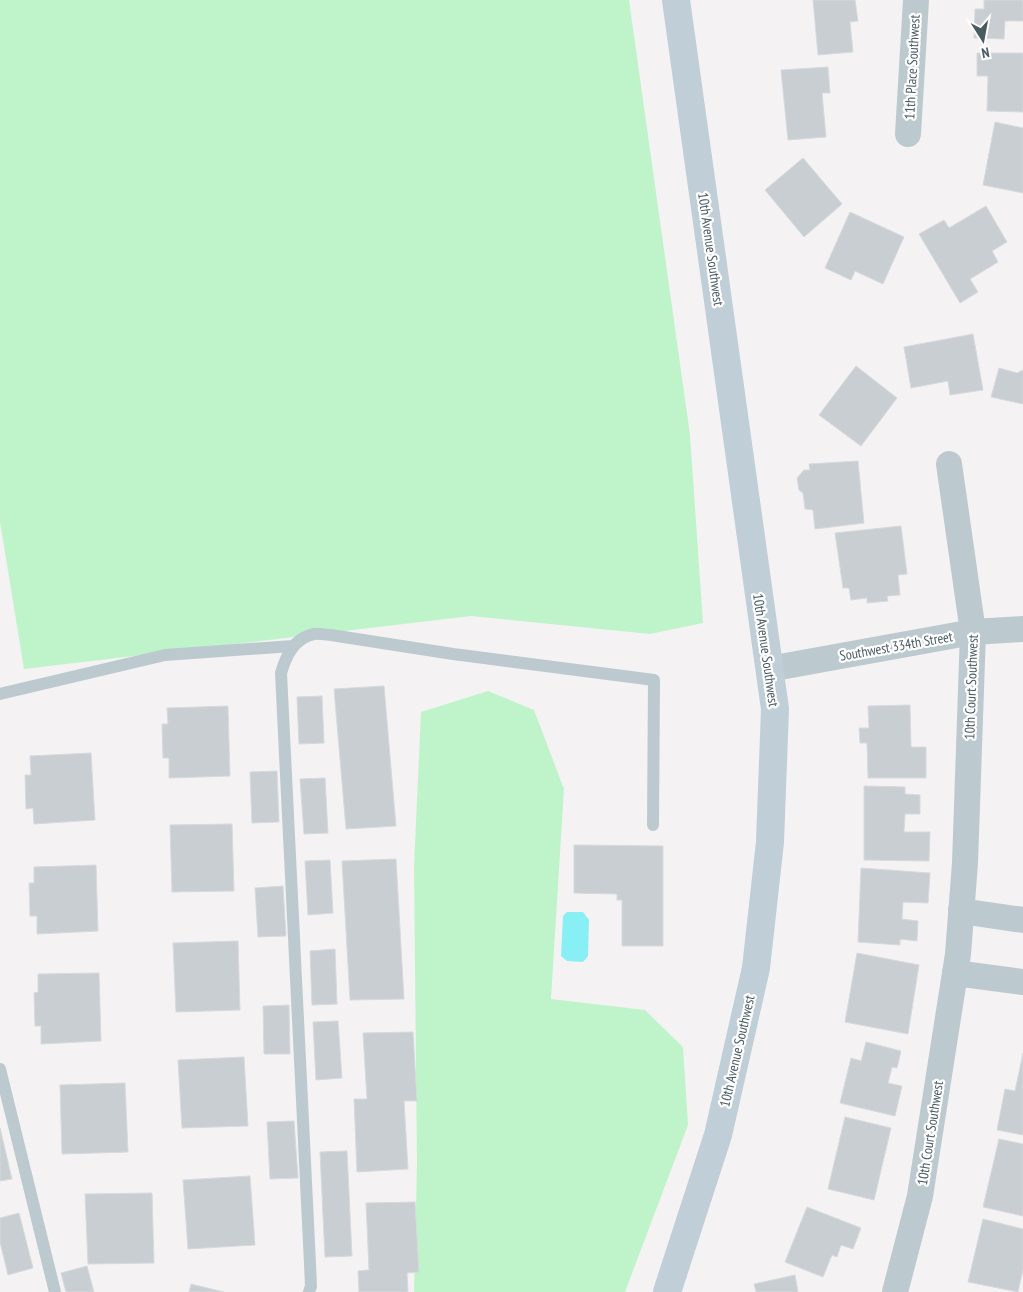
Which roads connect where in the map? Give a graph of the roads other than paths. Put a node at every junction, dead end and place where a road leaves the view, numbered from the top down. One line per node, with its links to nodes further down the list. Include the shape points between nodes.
1 (676, 0): 8 (street, 10th Avenue Southwest)
2 (916, 0): 3 (street, 11th Place Southwest)
3 (908, 134)
4 (949, 464): 6 (street, 10th Court Southwest)
5 (1023, 629): 6 (street, Southwest 334th Street)
6 (973, 632): 8 (street, Southwest 334th Street); 11 (street, 10th Court Southwest)
7 (293, 646): 9 (lane, via 165,655); 10 (lane, via 314,634 331,635 654,680); 17 (lane, via 281,673)
8 (769, 669): 18 (street, 10th Avenue Southwest, via 775,709 770,842 756,968 718,1135)
9 (0, 694)
10 (653, 825)
11 (961, 911): 12 (street); 13 (street, 10th Court Southwest)
12 (1023, 920)
13 (955, 973): 14 (street); 19 (street, 10th Court Southwest, via 920,1196)
14 (1023, 982)
15 (0, 1069): 16 (lane)
16 (55, 1292)
17 (309, 1292)
18 (667, 1292)
19 (895, 1292)

